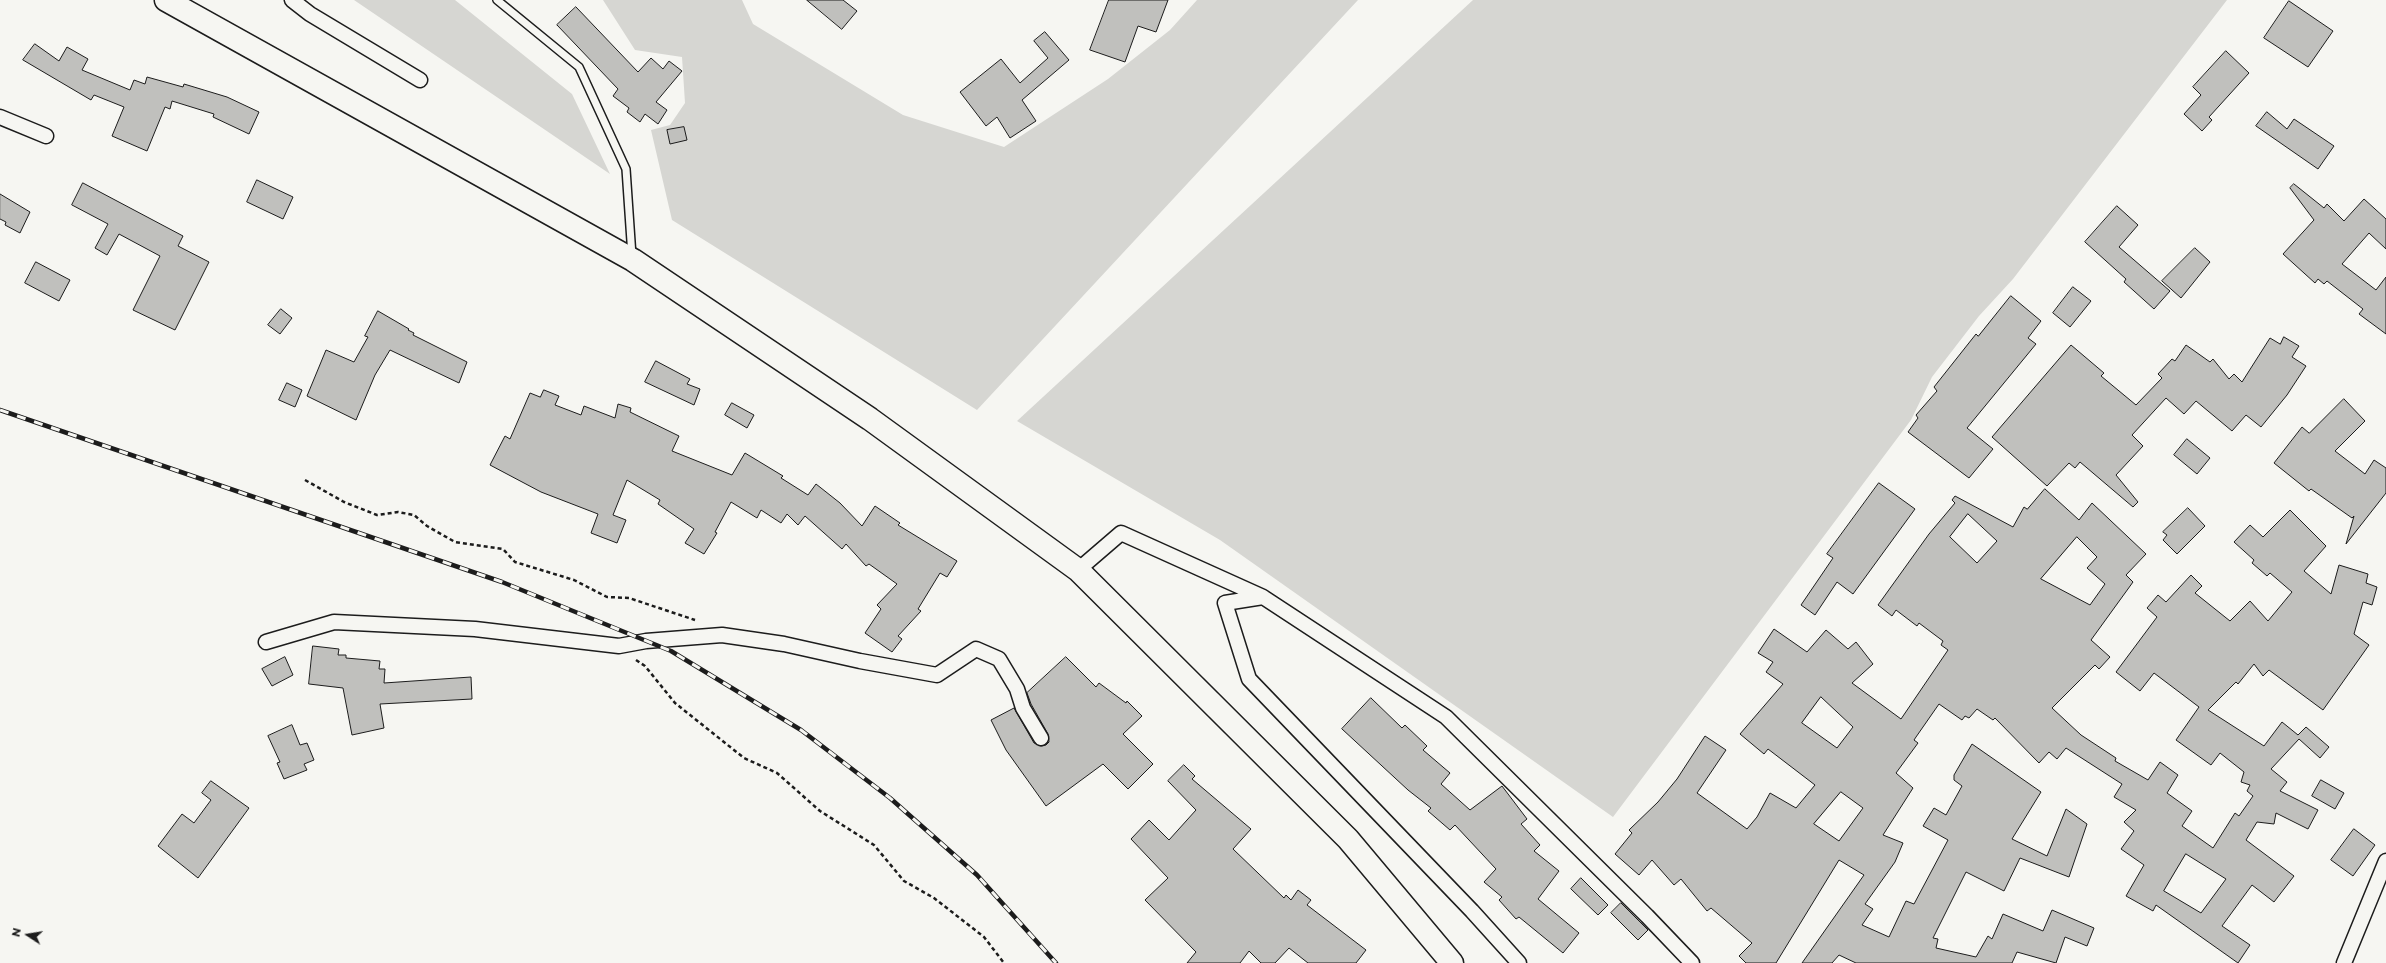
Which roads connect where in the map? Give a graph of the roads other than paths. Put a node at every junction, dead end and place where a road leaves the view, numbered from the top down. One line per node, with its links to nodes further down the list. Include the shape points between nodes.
1 (166, 0): 7 (highway)
2 (292, 0): 4 (street, via 310,14)
3 (497, 0): 7 (lane, via 579,67 626,169)
4 (420, 80)
5 (0, 117): 6 (street)
6 (46, 136)
7 (633, 260): 8 (highway, via 870,419)
8 (1078, 570): 9 (street, via 1121,533); 13 (highway, via 1348,839)
9 (1263, 597): 14 (street, via 1225,603 1249,679 1472,910); 15 (street, via 1446,717)
10 (266, 642): 11 (street, via 334,622 476,629 619,646 646,641 722,635 784,644 937,675 976,649 999,659)
11 (1041, 738)
12 (2386, 860): 16 (street)
13 (1452, 963)
14 (1519, 963)
15 (1692, 963)
16 (2344, 963)

